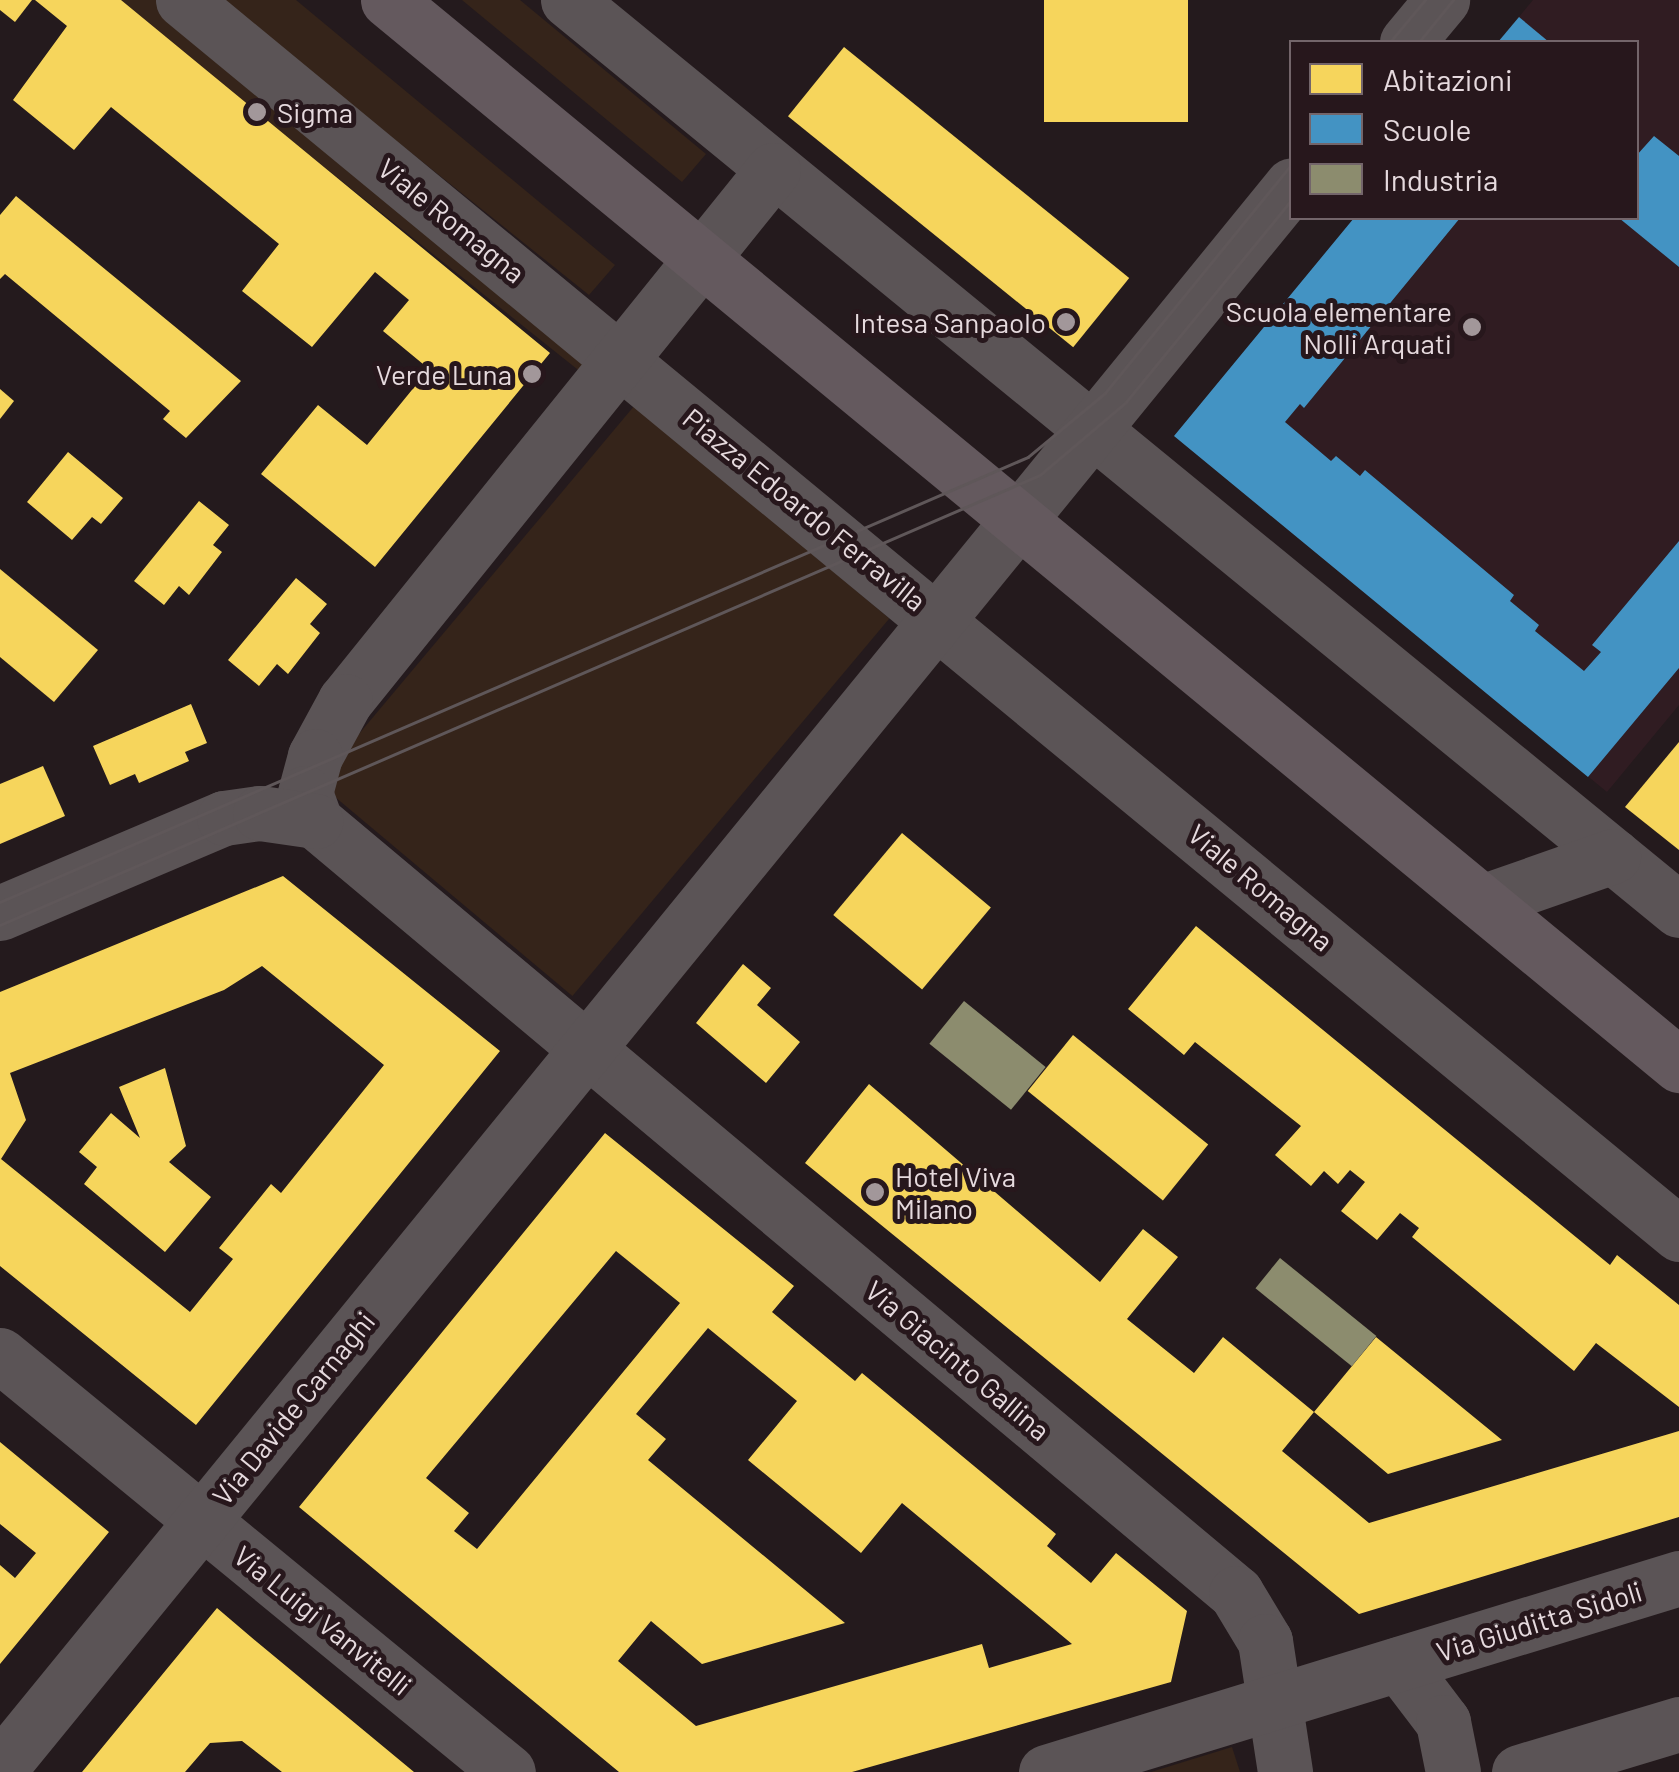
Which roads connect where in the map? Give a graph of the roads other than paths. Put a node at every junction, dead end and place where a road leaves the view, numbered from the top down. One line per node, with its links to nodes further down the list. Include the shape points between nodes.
1 (183, 0): 9 (street, Viale Romagna)
2 (388, 0): 8 (main road)
3 (568, 0): 6 (street)
4 (1442, 0): 5 (street)
5 (1409, 40)
6 (773, 170): 8 (street); 10 (street)
7 (1289, 189): 10 (street)
8 (702, 258): 9 (street); 11 (main road)
9 (622, 358): 12 (street, Piazza Edoardo Ferravilla); 13 (street)
10 (1091, 432): 11 (street); 16 (street)
11 (1020, 521): 12 (street); 19 (main road)
12 (941, 621): 22 (street, Piazza Edoardo Ferravilla); 24 (street, Viale Romagna)
13 (345, 701): 14 (street); 15 (street, via 306,782)
14 (224, 818): 15 (street, via 260,813); 17 (street)
15 (316, 820): 22 (street)
16 (1613, 856): 19 (street); 20 (street)
17 (85, 876): 18 (street); 21 (street)
18 (0, 881)
19 (1482, 902): 23 (main road)
20 (1679, 910)
21 (0, 913)
22 (588, 1049): 26 (street, Via Davide Carnaghi); 29 (street, Via Giacinto Gallina, via 1236,1593 1264,1641)
23 (1679, 1065)
24 (1679, 1234)
25 (0, 1354): 26 (street, Via Luigi Vanvitelli)
26 (202, 1520): 31 (street, Via Davide Carnaghi); 32 (street, Via Luigi Vanvitelli)
27 (1679, 1578): 28 (street, Via Giuditta Sidoli)
28 (1399, 1664): 29 (street, Via Giuditta Sidoli); 35 (street, Via Giuditta Sidoli, via 1442,1722)
29 (1272, 1704): 33 (street, Via Giuditta Sidoli); 34 (street)
30 (1679, 1724): 36 (street)
31 (0, 1768)
32 (508, 1772)
33 (1046, 1772)
34 (1285, 1772)
35 (1453, 1772)
36 (1518, 1772)

